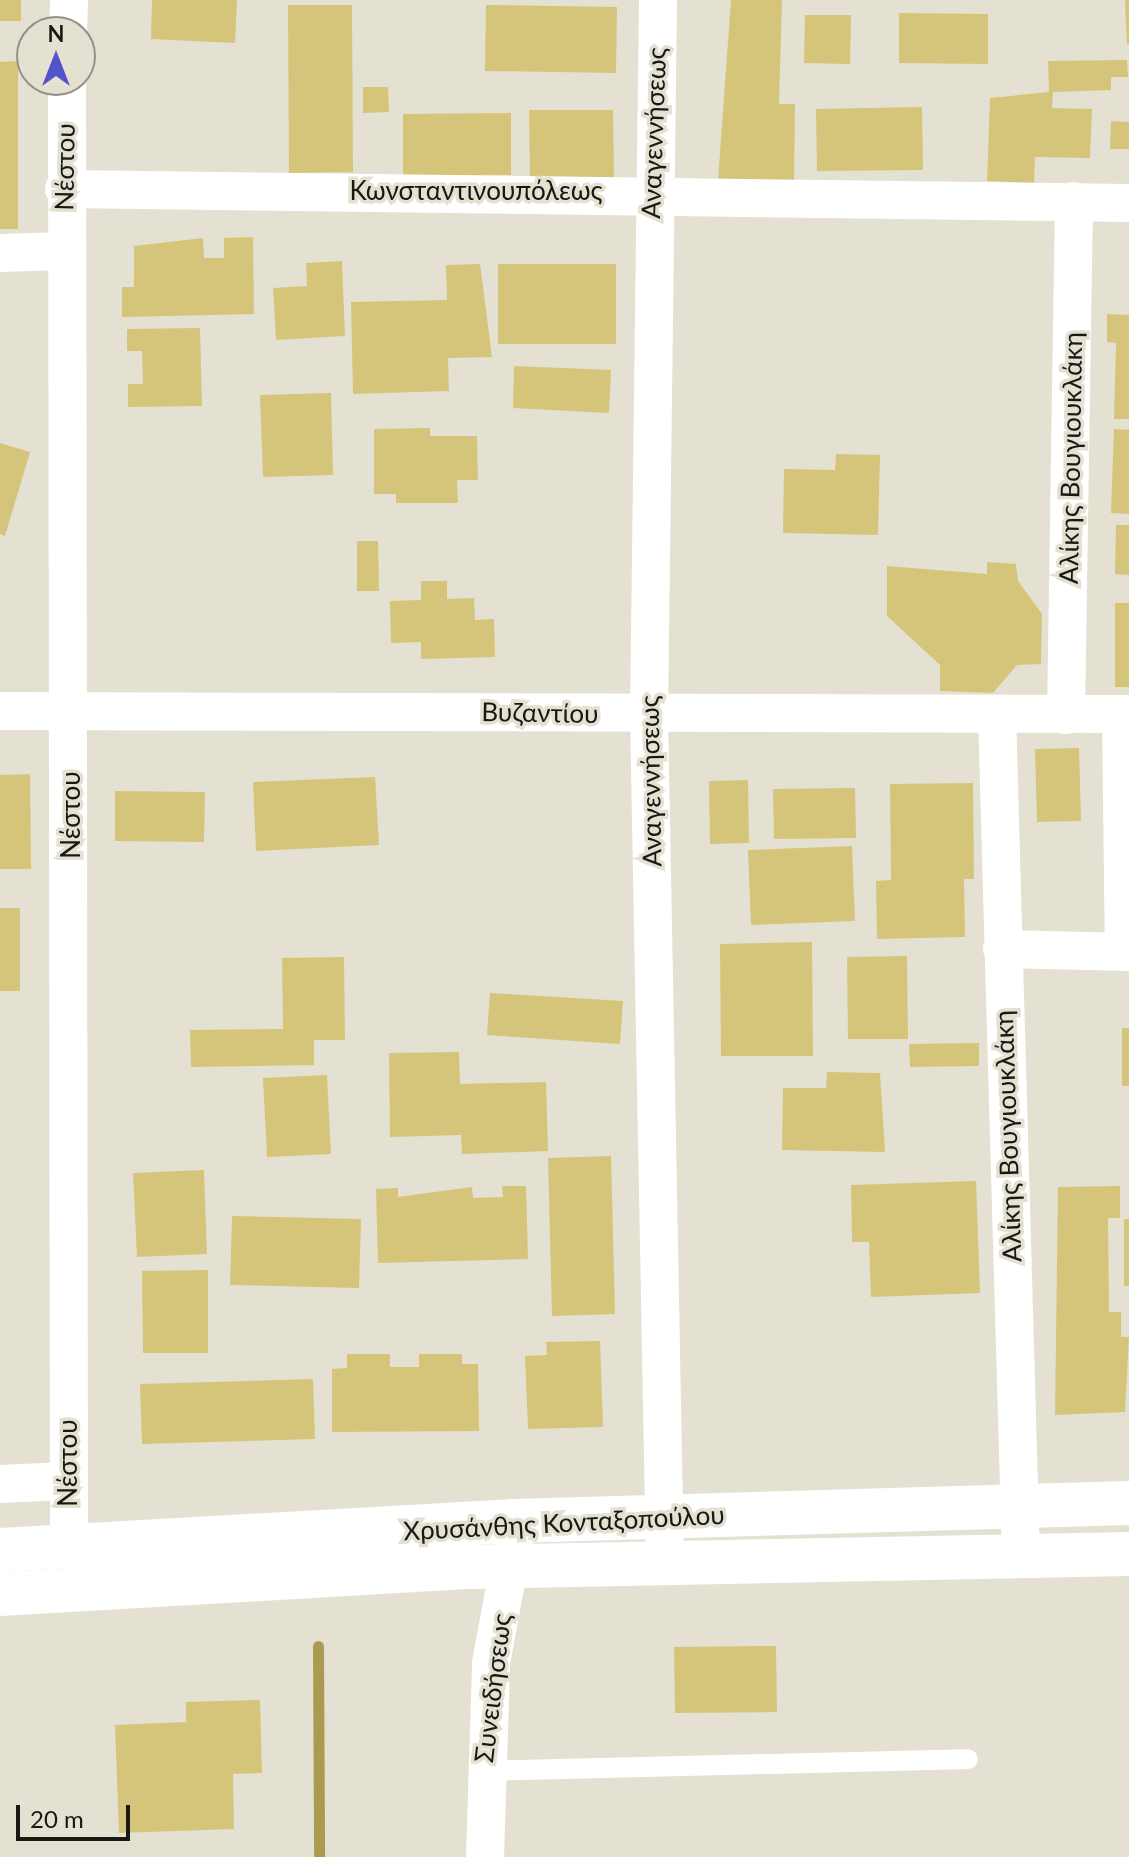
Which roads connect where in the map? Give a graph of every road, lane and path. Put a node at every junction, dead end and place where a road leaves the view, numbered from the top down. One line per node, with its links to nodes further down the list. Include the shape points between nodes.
1 (658, 0): 4 (street, Αναγεννήσεως)
2 (67, 96): 3 (street, Νέστου)
3 (64, 189): 4 (street, Κωνσταντινουπόλεως); 7 (street, Νέστου)
4 (650, 192): 5 (street, Κωνσταντινουπόλεως); 12 (street, Αναγεννήσεως)
5 (1074, 201): 6 (street, Κωνσταντινουπόλεως); 14 (street, Αλίκης Βουγιουκλάκη)
6 (1129, 203)
7 (65, 251): 8 (street); 9 (street, Νέστου)
8 (0, 253)
9 (71, 707): 10 (street, Βυζαντίου); 12 (street, Βυζαντίου); 17 (street, Νέστου)
10 (0, 711)
11 (1125, 714): 14 (street, Βυζαντίου); 16 (street)
12 (649, 715): 13 (street, Βυζαντίου); 21 (street, Αναγεννήσεως)
13 (997, 715): 14 (street, Βυζαντίου); 15 (street, Αλίκης Βουγιουκλάκη)
14 (1066, 715)
15 (1002, 949): 16 (street); 20 (street, Αλίκης Βουγιουκλάκη)
16 (1126, 952)
17 (68, 1481): 18 (street); 24 (street, Νέστου)
18 (0, 1484)
19 (1129, 1503): 20 (main road, Χρυσάνθης Κονταξοπούλου)
20 (1019, 1505): 21 (main road, Χρυσάνθης Κονταξοπούλου); 26 (street, Αλίκης Βουγιουκλάκη)
21 (664, 1517): 22 (main road, Χρυσάνθης Κονταξοπούλου); 27 (street, Αναγεννήσεως)
22 (514, 1521): 24 (main road, Χρυσάνθης Κονταξοπούλου); 28 (street, Συνειδήσεως)
23 (0, 1550): 24 (main road, Χρυσάνθης Κονταξοπούλου)
24 (69, 1550)
25 (1129, 1554): 26 (main road, Χρυσάνθης Κονταξοπούλου)
26 (1021, 1557): 27 (main road, Χρυσάνθης Κονταξοπούλου)
27 (665, 1562): 28 (main road, Χρυσάνθης Κονταξοπούλου)
28 (513, 1566): 29 (main road, Χρυσάνθης Κονταξοπούλου); 31 (street, Συνειδήσεως, via 491,1663)
29 (0, 1594)
30 (968, 1759): 31 (lane)
31 (482, 1771): 32 (street, Συνειδήσεως)
32 (485, 1857)

